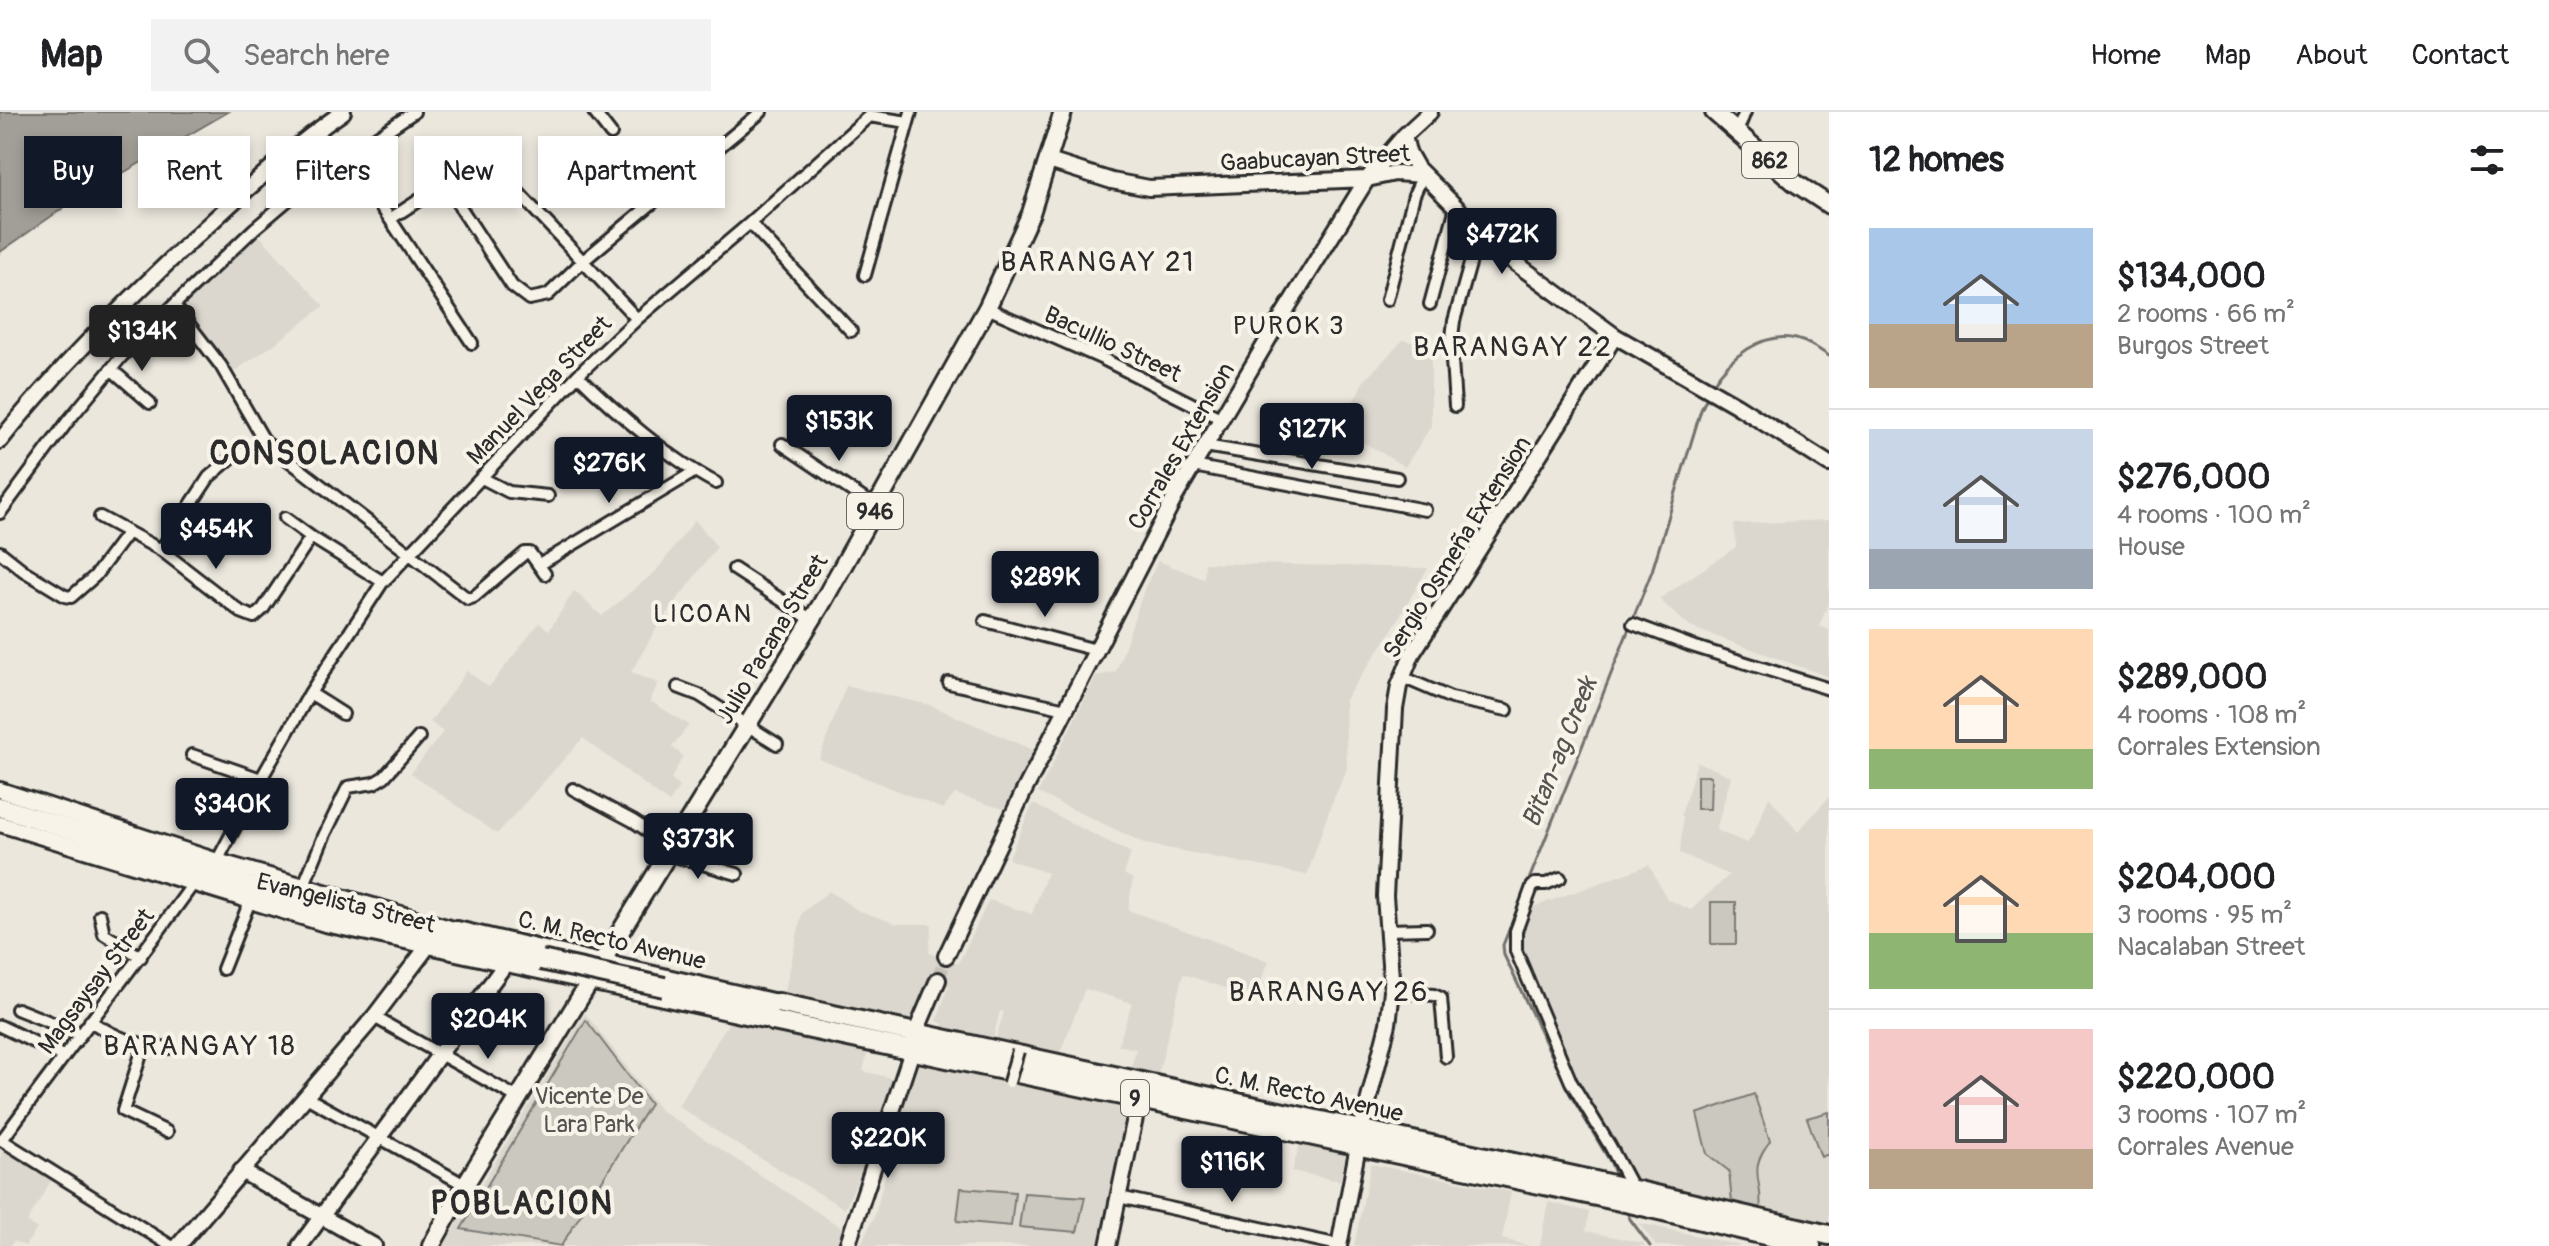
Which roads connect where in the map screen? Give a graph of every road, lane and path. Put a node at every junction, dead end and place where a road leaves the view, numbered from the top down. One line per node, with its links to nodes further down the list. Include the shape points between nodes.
1 (343, 112): 43 (street, via 285,155 173,258 74,356)
2 (414, 112): 13 (street)
3 (594, 112): 12 (street)
4 (761, 112): 28 (street)
5 (1063, 112): 15 (main road, Julio Pacana Street / 946)
6 (1430, 112): 14 (street, Corrales Extension)
7 (1714, 112): 11 (main road, 862)
8 (1745, 112): 11 (street)
9 (868, 114): 10 (street); 26 (street, Manuel Vega Street)
10 (910, 117): 29 (street)
11 (1737, 132): 20 (main road, 862)
12 (611, 134)
13 (379, 136)
14 (1404, 136): 16 (street); 17 (street, Corrales Extension)
15 (1049, 161): 17 (street, Gaabucayan Street, via 1149,188); 33 (main road, Julio Pacana Street / 946, via 1021,239)
16 (1423, 175): 17 (street, Gaabucayan Street); 21 (street, Gaabucayan Street); 30 (street)
17 (1367, 179): 42 (street, Corrales Extension)
18 (522, 196): 28 (street)
19 (414, 204): 25 (street)
20 (1829, 205)
21 (1456, 207): 27 (street, Gaabucayan Street); 31 (street)
22 (279, 208): 32 (street)
23 (382, 208): 25 (street)
24 (461, 208): 28 (street, via 512,286 529,299 548,295)
25 (390, 219): 37 (street)
26 (750, 223): 34 (street, Manuel Vega Street); 35 (street)
27 (1479, 232): 36 (street, Gaabucayan Street); 41 (street, via 1454,321)
28 (583, 261): 34 (street)
29 (865, 275)
30 (1387, 300)
31 (1430, 304)
32 (174, 305): 38 (street); 44 (street, via 221,366)
33 (987, 308): 42 (street, Bacullio Street); 54 (main road, Julio Pacana Street / 946)
34 (637, 319): 39 (street, Manuel Vega Street)
35 (851, 331)
36 (1615, 336): 47 (street, Gaabucayan Street); 70 (street, Sergio Osmeña Extension)
37 (472, 343)
38 (112, 370): 40 (street); 56 (street)
39 (578, 375): 49 (street); 50 (street, Manuel Vega Street)
40 (150, 403)
41 (1455, 406)
42 (1220, 418): 46 (street, Corrales Extension)
43 (0, 441)
44 (265, 442): 61 (street, via 231,458 209,477); 63 (street)
45 (782, 444): 54 (street)
46 (1205, 446): 48 (street, Corrales Extension); 51 (street)
47 (1829, 464)
48 (1193, 466): 55 (street); 69 (street, Corrales Extension)
49 (694, 472): 52 (street); 63 (street, via 542,570 525,553 468,599)
50 (482, 478): 53 (street, via 509,492); 63 (street, Manuel Vega Street)
51 (1397, 478)
52 (716, 483)
53 (548, 496)
54 (877, 508): 66 (main road, Julio Pacana Street / 946)
55 (1425, 510)
56 (0, 513)
57 (100, 517): 59 (street)
58 (285, 518): 60 (street)
59 (128, 532): 61 (street); 62 (street, via 95,576 71,597)
60 (311, 537): 61 (street, via 254,617); 65 (street)
61 (161, 550)
62 (0, 552)
63 (408, 554): 65 (street, Manuel Vega Street)
64 (734, 569): 66 (street)
65 (383, 582): 74 (street, Manuel Vega Street)
66 (812, 620): 78 (main road, Julio Pacana Street / 946)
67 (985, 621): 69 (street)
68 (1633, 624): 73 (street)
69 (1096, 650): 75 (street, Corrales Extension)
70 (1402, 677): 76 (street, via 1451,698); 97 (street, Sergio Osmeña Extension, via 1395,709)
71 (949, 683): 75 (street)
72 (678, 687): 78 (street)
73 (1829, 689)
74 (310, 693): 77 (street); 82 (street, Manuel Vega Street)
75 (1066, 709): 99 (street, Corrales Extension)
76 (1507, 710)
77 (343, 714)
78 (747, 726): 80 (street); 87 (main road, Julio Pacana Street / 946)
79 (419, 737): 92 (street, via 379,780 348,787)
80 (777, 744)
81 (192, 755): 82 (street)
82 (261, 779): 88 (street, Manuel Vega Street)
83 (573, 789): 87 (street, via 635,823)
84 (0, 790): 88 (street)
85 (0, 807): 98 (highway, C. M. Recto Avenue / 9)
86 (0, 824): 91 (street, Evangelista Street)
87 (670, 850): 89 (street); 102 (main road, Julio Pacana Street / 946)
88 (217, 861): 92 (street)
89 (737, 874)
90 (1560, 878): 132 (street, via 1532,887 1516,931 1516,951 1571,1082)
91 (193, 884): 93 (street, Evangelista Street); 100 (street, Magsaysay Street)
92 (303, 887): 96 (street)
93 (250, 901): 98 (street, Evangelista Street, via 341,928); 104 (street)
94 (100, 915): 100 (street, via 104,934)
95 (1427, 929): 97 (street)
96 (457, 930): 98 (main road, C. M. Recto Avenue / 9); 102 (main road, C. M. Recto Avenue / 9)
97 (1386, 930): 107 (street, Sergio Osmeña Extension)
98 (431, 942): 101 (main road, C. M. Recto Avenue / 9); 103 (highway, C. M. Recto Avenue / 9); 111 (street)
99 (946, 956)
100 (141, 957): 112 (street, Magsaysay Street)
101 (506, 963): 103 (main road, C. M. Recto Avenue / 9); 119 (street)
102 (602, 963): 106 (main road, Julio Pacana Street); 110 (main road, C. M. Recto Avenue / 9)
103 (543, 966): 106 (main road, C. M. Recto Avenue / 9); 108 (main road); 110 (highway, C. M. Recto Avenue / 9, bridge)
104 (223, 969)
105 (938, 980): 115 (street)
106 (591, 981): 108 (main road, Julio Pacana Street); 110 (main road, C. M. Recto Avenue / 9)
107 (1392, 991): 121 (street, via 1441,998); 128 (street, Sergio Osmeña Extension)
108 (579, 1001): 124 (main road, Julio Pacana Street)
109 (17, 1009): 114 (street)
110 (776, 1012): 115 (highway, C. M. Recto Avenue / 9)
111 (374, 1017): 119 (street); 123 (street)
112 (90, 1021): 114 (street, Magsaysay Street); 117 (street, via 116,1037)
113 (0, 1026): 120 (street)
114 (80, 1034): 120 (street, Magsaysay Street)
115 (913, 1042): 125 (highway, C. M. Recto Avenue / 9); 128 (highway, C. M. Recto Avenue / 9); 141 (street)
116 (1021, 1043): 122 (street, bridge)
117 (144, 1045): 118 (street); 126 (street, via 123,1111)
118 (169, 1048)
119 (440, 1054): 124 (street); 127 (street)
120 (63, 1056): 129 (street, Magsaysay Street)
121 (1446, 1057)
122 (1009, 1082)
123 (306, 1097): 127 (street); 130 (street)
124 (518, 1098): 131 (main road, Julio Pacana Street)
125 (1139, 1099): 128 (highway, C. M. Recto Avenue / 9); 133 (street)
126 (167, 1132)
127 (380, 1137): 131 (street); 134 (street)
128 (1360, 1138): 132 (highway, C. M. Recto Avenue / 9); 143 (street, Sergio Osmeña Extension)
129 (1, 1140): 136 (street)
130 (241, 1171): 134 (street); 137 (street)
131 (465, 1185): 140 (main road, Julio Pacana Street)
132 (1632, 1194): 135 (highway, C. M. Recto Avenue / 9); 144 (highway, C. M. Recto Avenue / 9)
133 (1119, 1197): 142 (street); 143 (street)
134 (322, 1217): 138 (street); 139 (street)
135 (1829, 1235)
136 (171, 1246)
137 (178, 1246)
138 (300, 1246)
139 (374, 1246)
140 (431, 1246)
141 (847, 1246)
142 (1108, 1246)
143 (1339, 1246)
144 (1811, 1246)

